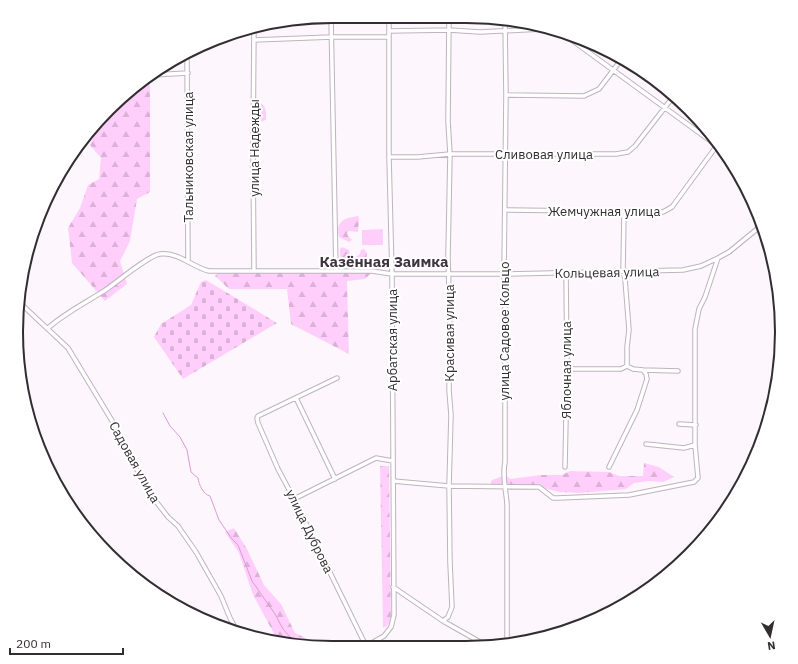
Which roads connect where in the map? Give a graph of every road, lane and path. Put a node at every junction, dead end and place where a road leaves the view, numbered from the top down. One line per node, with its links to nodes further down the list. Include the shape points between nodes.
1 (331, 23): 10 (street)
2 (389, 23): 8 (street, Арбатская улица)
3 (449, 23): 6 (street, Красивая улица)
4 (504, 26): 7 (street, улица Садовое Кольцо)
5 (528, 29): 7 (street)
6 (449, 30): 7 (street); 8 (street); 24 (street, Красивая улица)
7 (504, 30): 19 (street, улица Садовое Кольцо)
8 (390, 31): 11 (street, Арбатская улица)
9 (254, 34): 12 (street, улица Надежды)
10 (332, 37): 11 (street); 12 (street); 33 (street)
11 (389, 37): 26 (street, Арбатская улица)
12 (254, 40): 32 (street, улица Надежды)
13 (578, 45): 16 (street)
14 (187, 59): 17 (street, Тальниковская улица)
15 (619, 63): 16 (street)
16 (614, 70): 19 (street, via 599,89 584,96); 21 (street)
17 (188, 73): 18 (street); 31 (street, Тальниковская улица)
18 (161, 75)
19 (506, 96): 25 (street, улица Садовое Кольцо)
20 (670, 100): 21 (street, Сливовая улица)
21 (665, 108): 22 (street); 25 (street, Сливовая улица, via 636,146 628,152)
22 (704, 135)
23 (715, 149): 28 (street, Жемчужная улица, via 668,210)
24 (450, 154): 25 (street, Сливовая улица); 26 (street, Сливовая улица); 35 (street, Красивая улица)
25 (506, 154): 27 (street, улица Садовое Кольцо)
26 (389, 157): 37 (street, Арбатская улица)
27 (505, 210): 28 (street, Жемчужная улица); 38 (street, улица Садовое Кольцо)
28 (624, 212): 34 (street)
29 (757, 229): 30 (street, Кольцевая улица)
30 (718, 258): 34 (street, Кольцевая улица, via 701,266 683,270); 48 (street, via 699,309 695,329)
31 (188, 261): 32 (street, Кольцевая улица, via 199,269 209,271); 40 (street, Кольцевая улица, via 159,254 140,264)
32 (254, 270): 33 (street, Кольцевая улица)
33 (336, 270): 37 (street, Кольцевая улица)
34 (623, 272): 36 (street, Кольцевая улица); 41 (street, via 629,330)
35 (449, 273): 37 (street, Кольцевая улица); 38 (street, Кольцевая улица); 56 (street, Красивая улица)
36 (566, 273): 38 (street, Кольцевая улица); 42 (street, Яблочная улица)
37 (392, 274): 51 (street, Арбатская улица)
38 (504, 274): 57 (street, улица Садовое Кольцо)
39 (25, 307): 40 (street, Садовая улица)
40 (48, 328): 61 (street, Садовая улица, via 68,348 117,429 152,495 196,552 221,596)
41 (627, 366): 42 (street, via 620,369); 43 (street, via 633,370)
42 (567, 370): 52 (street, Яблочная улица)
43 (643, 370): 44 (street); 53 (street, via 647,378 646,386)
44 (678, 371)
45 (337, 378): 46 (street)
46 (296, 398): 54 (street); 58 (street, улица Дуброва, via 257,418 278,469)
47 (679, 424): 48 (street)
48 (696, 424): 50 (street)
49 (646, 444): 50 (street, via 684,448)
50 (695, 445): 57 (street, via 698,478 694,482 630,495 558,498 553,498 539,487)
51 (393, 461): 54 (street, via 376,458); 55 (street, Арбатская улица)
52 (565, 467)
53 (609, 467)
54 (335, 479): 58 (street)
55 (393, 481): 56 (street); 59 (street, Арбатская улица)
56 (449, 486): 57 (street); 60 (street, Красивая улица, via 452,607 448,617)
57 (504, 486): 62 (street, улица Садовое Кольцо, via 507,504)
58 (294, 499): 64 (street, улица Дуброва)
59 (393, 587): 60 (street); 65 (street, Арбатская улица, via 394,615 391,627)
60 (443, 621): 63 (street)
61 (234, 625)
62 (507, 638)
63 (477, 640)
64 (362, 641)
65 (376, 641)

